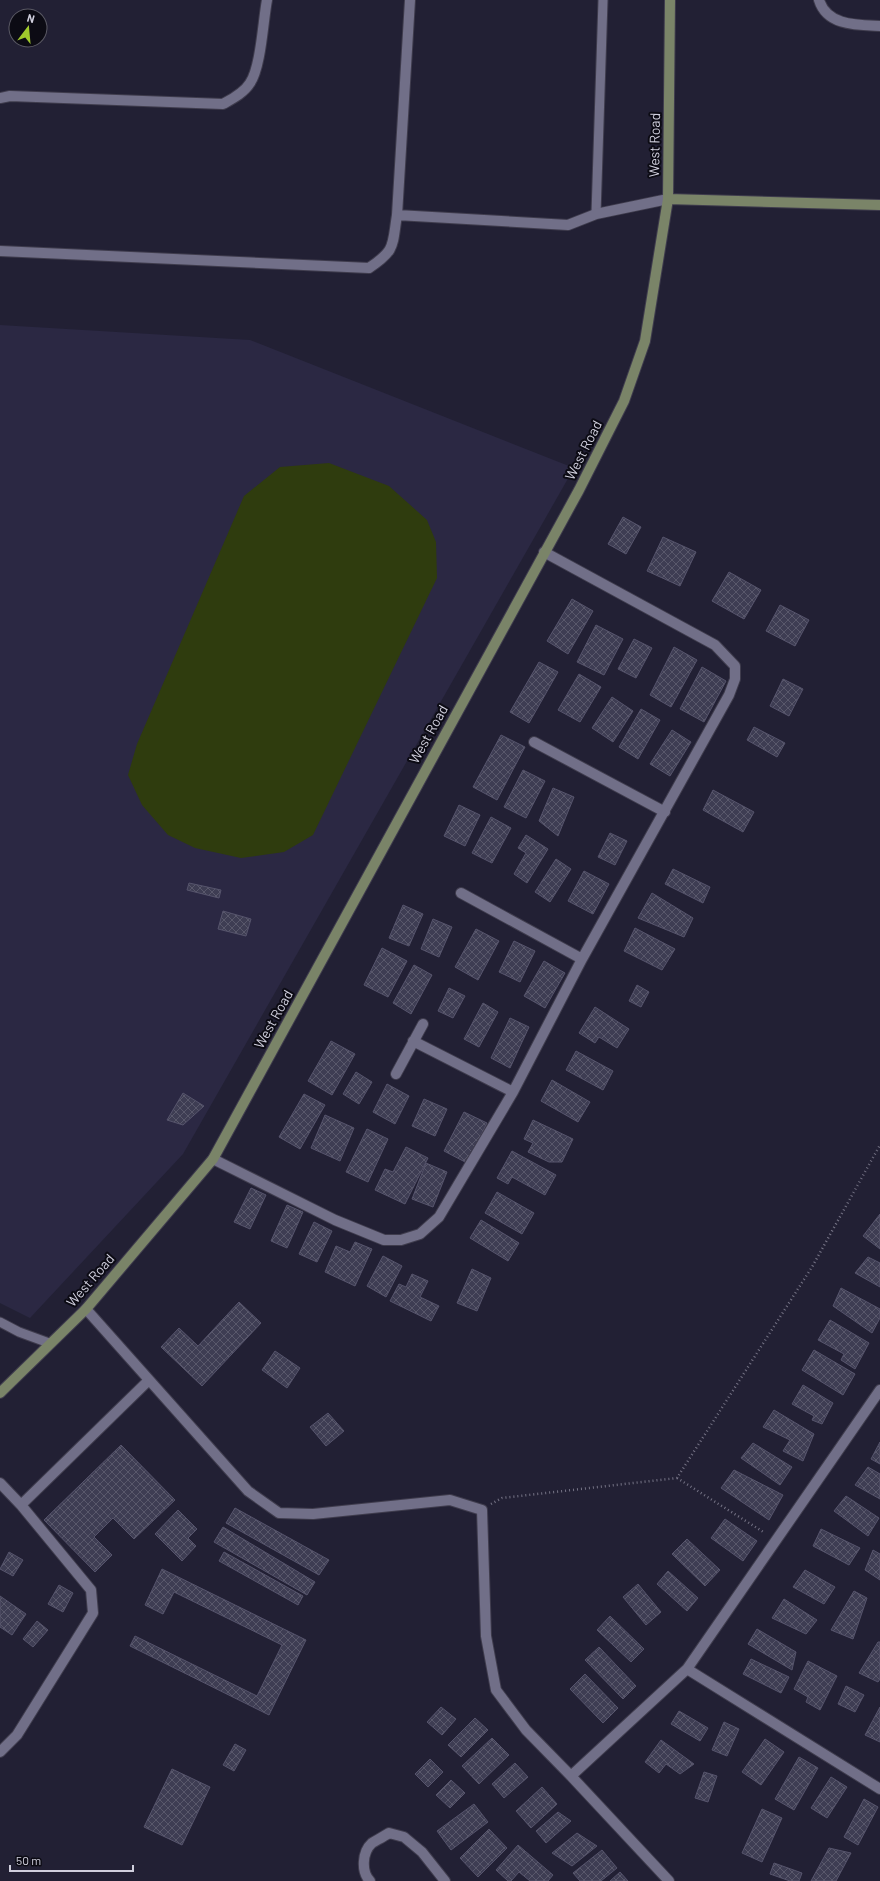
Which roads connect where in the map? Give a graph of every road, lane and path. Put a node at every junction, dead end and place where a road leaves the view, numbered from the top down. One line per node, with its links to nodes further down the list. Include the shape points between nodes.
1 (267, 0): 7 (street, via 257,64 250,83 236,97 223,104 10,96)
2 (410, 0): 10 (street)
3 (603, 0): 11 (lane)
4 (670, 0): 8 (street, West Road)
5 (819, 0): 6 (street, via 822,9 835,20)
6 (880, 26)
7 (0, 98)
8 (668, 199): 9 (street); 11 (street); 13 (street, West Road, via 645,341 626,393 579,490)
9 (880, 204)
10 (397, 214): 11 (street, via 568,225); 12 (street, via 392,248 384,258 369,268)
11 (596, 214)
12 (0, 252)
13 (544, 552): 15 (street, via 715,645 735,666 735,679 730,695); 23 (street, West Road)
14 (534, 742): 15 (street)
15 (666, 812): 17 (street)
16 (461, 893): 17 (street)
17 (582, 959): 21 (street)
18 (423, 1024): 19 (street)
19 (414, 1041): 20 (street); 21 (street)
20 (396, 1074)
21 (513, 1092): 23 (street, via 439,1217 420,1234 401,1240 384,1240 335,1220)
22 (880, 1145): 30 (path, via 812,1267)
23 (213, 1159): 24 (street, West Road)
24 (86, 1309): 26 (street, West Road); 27 (street)
25 (0, 1322): 26 (lane)
26 (50, 1343): 29 (street, West Road)
27 (149, 1380): 32 (street); 33 (street, via 248,1491 279,1513 313,1514 450,1500)
28 (880, 1390): 34 (street)
29 (0, 1393)
30 (678, 1478): 33 (path, via 502,1498); 34 (path)
31 (0, 1483): 32 (street)
32 (21, 1505): 36 (street, via 91,1590 93,1613 17,1735)
33 (482, 1510): 37 (street, via 486,1636 496,1690 526,1730)
34 (776, 1540): 35 (street)
35 (687, 1669): 37 (street); 38 (street)
36 (0, 1752)
37 (571, 1776): 41 (street)
38 (880, 1789)
39 (370, 1881): 40 (street, via 365,1876 363,1860 371,1844 389,1833 404,1837 422,1852)
40 (445, 1881)
41 (669, 1881)

